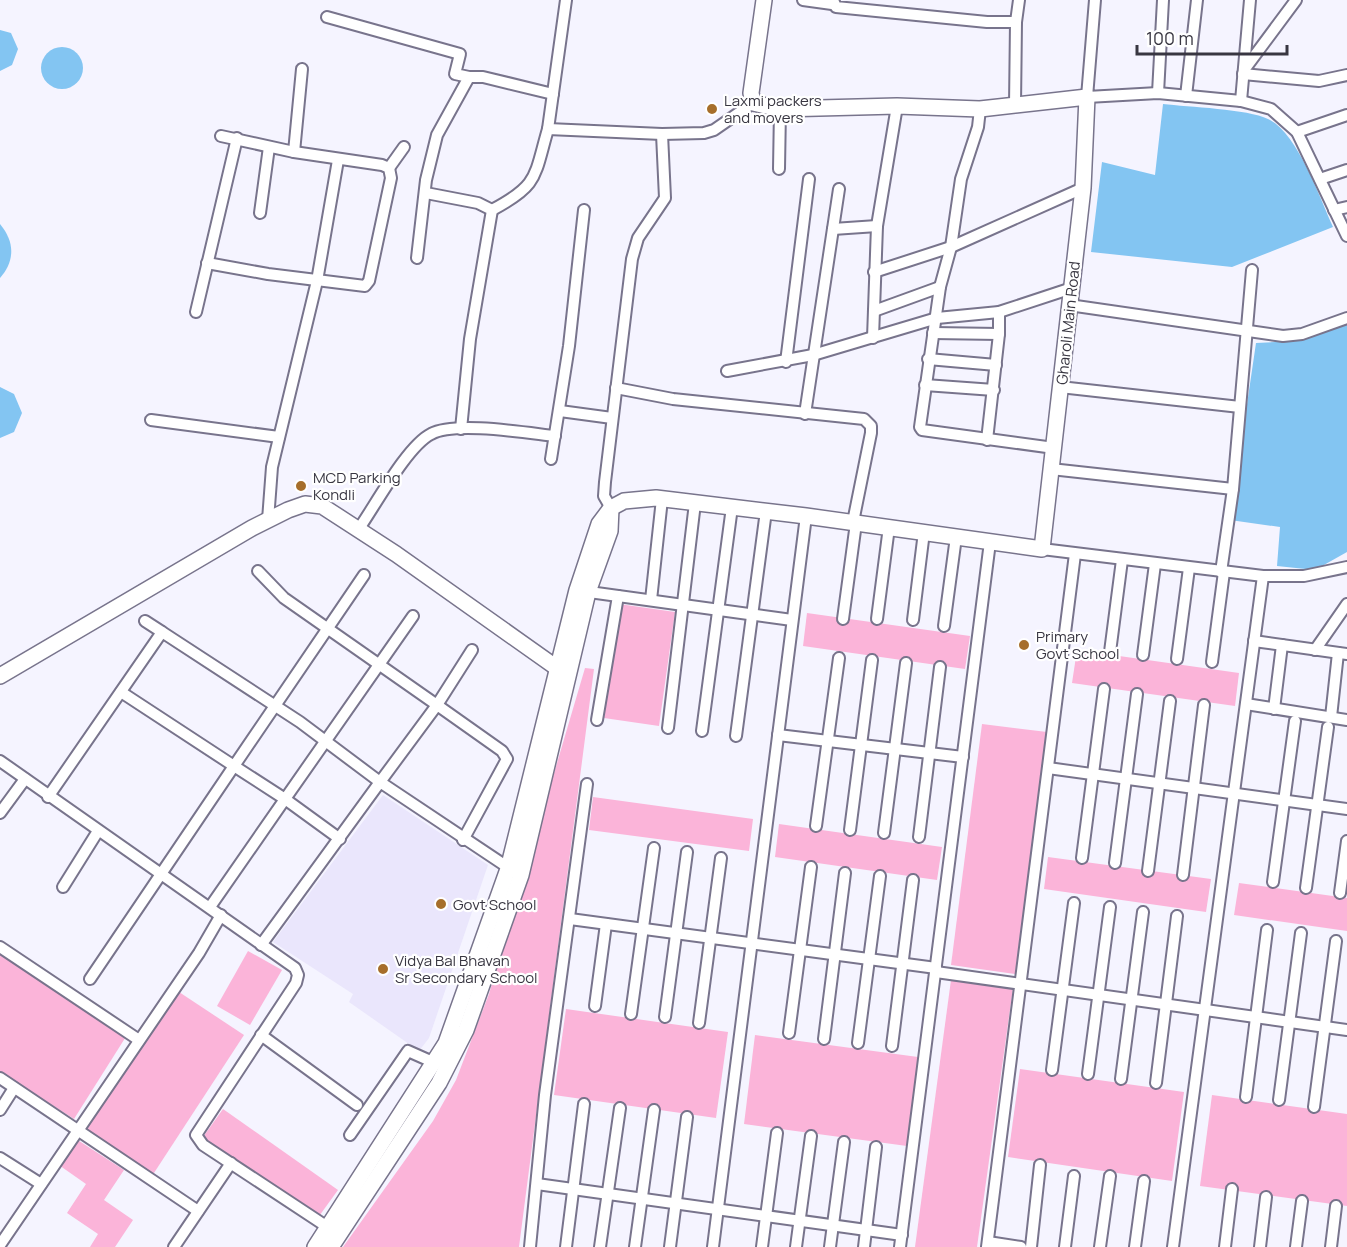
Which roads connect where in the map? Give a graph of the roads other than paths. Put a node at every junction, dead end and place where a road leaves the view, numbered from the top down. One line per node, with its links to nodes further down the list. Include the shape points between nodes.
1 (566, 0): 18 (street)
2 (764, 0): 22 (street, via 751,93)
3 (803, 0): 10 (street)
4 (1019, 0): 12 (street)
5 (1095, 0): 20 (street)
6 (1163, 0): 17 (street)
7 (1197, 0): 19 (street)
8 (1250, 0): 14 (street)
9 (1296, 0): 14 (street)
10 (832, 2): 12 (street, via 836,7)
11 (327, 17): 16 (street, via 460,54 455,74)
12 (1016, 22): 23 (street)
13 (302, 69): 35 (street)
14 (1243, 72): 15 (street, via 1319,81); 21 (street)
15 (1347, 75)
16 (469, 77): 18 (street); 44 (street, via 437,135)
17 (1158, 93): 19 (street); 20 (street)
18 (553, 94): 28 (street)
19 (1186, 96): 21 (street)
20 (1087, 97): 23 (street); 42 (street, Gharoli Main Road)
21 (1241, 101): 29 (street, via 1271,109)
22 (753, 103): 26 (street); 30 (street, via 709,132)
23 (1015, 105): 25 (street)
24 (897, 106): 25 (street); 26 (street); 50 (street)
25 (980, 108): 53 (street, via 961,179)
26 (780, 109): 38 (street)
27 (1347, 115): 29 (street)
28 (548, 129): 30 (street); 46 (street, via 528,188)
29 (1297, 132): 40 (street)
30 (662, 134): 78 (street, via 665,198 634,248)
31 (221, 136): 32 (street)
32 (237, 138): 33 (street); 55 (street)
33 (269, 147): 35 (street); 49 (street)
34 (404, 147): 37 (street)
35 (294, 152): 36 (street)
36 (338, 160): 37 (street); 58 (street)
37 (388, 168): 58 (street, via 391,178 369,280 359,287)
38 (779, 169)
39 (1347, 170): 40 (street)
40 (1320, 179): 48 (street)
41 (808, 180): 73 (street)
42 (1083, 188): 53 (street); 60 (street, Gharoli Main Road)
43 (839, 189): 51 (street)
44 (426, 193): 46 (street, via 478,203); 54 (street)
45 (1347, 207): 48 (street)
46 (492, 210): 85 (street, via 470,339)
47 (584, 210): 81 (street)
48 (1334, 210): 52 (street)
49 (260, 213)
50 (877, 226): 51 (street); 57 (street)
51 (832, 229): 71 (street)
52 (1347, 236)
53 (951, 247): 57 (street); 59 (street)
54 (417, 258)
55 (207, 263): 58 (street); 63 (street)
56 (1252, 270): 67 (street)
57 (874, 272): 62 (street)
58 (317, 281): 87 (street)
59 (940, 287): 62 (street); 65 (street)
60 (1071, 288): 61 (street, Gharoli Main Road); 64 (street)
61 (1069, 305): 67 (street); 77 (street, Gharoli Main Road)
62 (874, 311): 70 (street)
63 (195, 312)
64 (999, 312): 65 (street); 69 (street)
65 (937, 318): 68 (street); 70 (street)
66 (1347, 318): 67 (street, via 1302,334)
67 (1245, 332): 80 (street)
68 (933, 333): 69 (street); 72 (street)
69 (999, 334): 74 (street)
70 (873, 338): 71 (street)
71 (813, 355): 73 (street); 82 (street)
72 (928, 359): 74 (street); 76 (street)
73 (786, 362): 75 (street)
74 (996, 366): 79 (street)
75 (728, 371)
76 (925, 385): 79 (street); 88 (street, via 922,430)
77 (1060, 387): 80 (street); 89 (street, Gharoli Main Road)
78 (616, 388): 82 (street, via 673,399); 83 (street)
79 (994, 390): 88 (street)
80 (1240, 407): 92 (street)
81 (560, 411): 83 (street); 86 (street)
82 (805, 414): 100 (street, via 864,419 871,426)
83 (612, 418): 96 (street, via 604,496)
84 (151, 420): 87 (street)
85 (461, 429): 86 (street); 102 (street, via 438,431 415,446)
86 (555, 436): 90 (street)
87 (279, 437): 99 (street)
88 (987, 440): 89 (street)
89 (1054, 448): 91 (street, Gharoli Main Road)
90 (551, 459)
91 (1051, 469): 92 (street); 106 (street, Gharoli Main Road)
92 (1233, 489): 113 (street)
93 (662, 499): 94 (street); 96 (street, via 636,498); 118 (street)
94 (695, 503): 95 (street); 120 (street)
95 (732, 507): 97 (street); 121 (street)
96 (611, 508): 116 (street, via 610,531)
97 (766, 511): 98 (street); 122 (street)
98 (806, 516): 100 (street); 126 (street)
99 (268, 520): 102 (street, via 305,504 322,507); 147 (street)
100 (854, 523): 101 (street); 124 (street)
101 (889, 527): 103 (street); 125 (street)
102 (358, 530): 146 (street)
103 (924, 532): 104 (street); 127 (street)
104 (956, 537): 105 (street); 129 (street)
105 (990, 542): 106 (street); 170 (street)
106 (1042, 549): 107 (street)
107 (1075, 554): 108 (street); 173 (street)
108 (1122, 560): 109 (street); 136 (street)
109 (1155, 564): 111 (street); 138 (street)
110 (1347, 567): 115 (street, via 1304,576)
111 (1189, 568): 113 (street); 140 (street)
112 (258, 571): 130 (street, via 284,598)
113 (1222, 572): 115 (street); 142 (street)
114 (364, 575): 130 (street)
115 (1263, 576): 132 (street)
116 (583, 591): 117 (street); 146 (street)
117 (618, 596): 118 (street); 157 (street)
118 (651, 600): 120 (street)
119 (1347, 604): 135 (street)
120 (683, 605): 121 (street); 161 (street)
121 (718, 610): 122 (street); 162 (street)
122 (752, 614): 126 (street); 164 (street)
123 (413, 616): 144 (street)
124 (843, 619)
125 (876, 619)
126 (792, 620): 163 (street)
127 (912, 620)
128 (145, 621): 131 (street)
129 (944, 626)
130 (328, 631): 144 (street); 155 (street)
131 (162, 632): 149 (street); 155 (street)
132 (1254, 642): 133 (street); 152 (street)
133 (1282, 645): 135 (street); 156 (street)
134 (472, 650): 153 (street)
135 (1315, 650): 137 (street)
136 (1110, 652)
137 (1342, 654): 160 (street)
138 (1143, 655)
139 (838, 658): 165 (street)
140 (1177, 659)
141 (872, 660): 167 (street)
142 (1212, 662)
143 (906, 663): 168 (street)
144 (380, 664): 153 (street); 166 (street)
145 (940, 667): 169 (street)
146 (563, 673): 203 (street)
147 (0, 676)
148 (1104, 689): 174 (street)
149 (121, 692): 172 (street); 182 (street)
150 (1137, 694): 176 (street)
151 (1170, 702): 178 (street)
152 (1246, 704): 156 (street); 181 (street)
153 (437, 705): 177 (street); 194 (street, via 502,751 507,759)
154 (1204, 705): 180 (street)
155 (275, 706): 166 (street); 172 (street)
156 (1274, 709): 160 (street)
157 (597, 720)
158 (1347, 720): 160 (street)
159 (1295, 721): 184 (street)
160 (1329, 722): 185 (street)
161 (668, 728)
162 (702, 731)
163 (778, 735): 165 (street); 227 (street)
164 (736, 736)
165 (827, 741): 167 (street); 188 (street)
166 (326, 743): 177 (street); 183 (street)
167 (861, 745): 168 (street); 189 (street)
168 (895, 749): 169 (street); 191 (street)
169 (929, 753): 170 (street); 192 (street)
170 (963, 757): 234 (street)
171 (0, 761): 175 (street)
172 (234, 766): 183 (street); 205 (street)
173 (1048, 768): 174 (street); 236 (street)
174 (1093, 774): 176 (street); 199 (street)
175 (25, 779): 182 (street); 187 (street)
176 (1126, 779): 178 (street); 200 (street)
177 (380, 782): 193 (street); 194 (street)
178 (1159, 783): 180 (street); 202 (street)
179 (587, 784): 219 (street)
180 (1193, 788): 181 (street); 206 (street)
181 (1234, 793): 184 (street); 242 (street)
182 (48, 797): 190 (street)
183 (285, 799): 193 (street); 214 (street)
184 (1284, 800): 185 (street); 209 (street)
185 (1317, 805): 186 (street); 211 (street)
186 (1347, 809)
187 (0, 813)
188 (816, 826)
189 (850, 830)
190 (98, 831): 205 (street); 210 (street)
191 (884, 833)
192 (919, 837)
193 (340, 839): 228 (street)
194 (463, 840): 203 (street)
195 (1347, 841): 212 (street)
196 (654, 848): 221 (street)
197 (687, 852): 223 (street)
198 (721, 858): 225 (street)
199 (1082, 858)
200 (1115, 863)
201 (811, 867): 230 (street)
202 (1148, 871)
203 (514, 872): 256 (street); 300 (street, via 456,1052)
204 (845, 873): 231 (street)
205 (160, 875): 214 (street); 235 (street)
206 (1182, 875)
207 (880, 876): 232 (street)
208 (913, 880): 233 (street)
209 (1273, 882)
210 (63, 887)
211 (1306, 888)
212 (1340, 893)
213 (1074, 903): 237 (street)
214 (210, 907): 217 (street)
215 (1110, 907): 238 (street)
216 (1143, 912): 239 (street)
217 (221, 915): 228 (street); 252 (street)
218 (1177, 916): 240 (street)
219 (570, 919): 220 (street); 285 (street, via 545,1095)
220 (606, 924): 221 (street); 241 (street)
221 (642, 929): 223 (street); 243 (street)
222 (1267, 930): 245 (street)
223 (676, 933): 225 (street); 244 (street)
224 (1301, 933): 246 (street)
225 (710, 938): 227 (street); 247 (street)
226 (1336, 941): 248 (street)
227 (751, 944): 230 (street); 294 (street)
228 (261, 945): 251 (street, via 295,968 298,975)
229 (0, 946): 252 (street)
230 (800, 950): 231 (street); 250 (street)
231 (834, 955): 232 (street); 253 (street)
232 (869, 960): 233 (street); 254 (street)
233 (903, 964): 234 (street); 255 (street)
234 (936, 970): 236 (street); 301 (street)
235 (90, 979)
236 (1019, 984): 237 (street); 302 (street)
237 (1063, 990): 238 (street); 257 (street)
238 (1098, 995): 239 (street); 258 (street)
239 (1131, 1000): 240 (street); 260 (street)
240 (1166, 1004): 242 (street); 261 (street)
241 (595, 1006)
242 (1205, 1010): 245 (street); 321 (street)
243 (631, 1014)
244 (665, 1017)
245 (1256, 1017): 246 (street); 263 (street)
246 (1290, 1022): 248 (street); 264 (street)
247 (699, 1023)
248 (1324, 1027): 249 (street); 267 (street)
249 (1347, 1030)
250 (789, 1033)
251 (261, 1035): 266 (street); 279 (street, via 196,1135 203,1145)
252 (139, 1040): 272 (street)
253 (824, 1040)
254 (858, 1043)
255 (892, 1046)
256 (435, 1063): 274 (street, via 408,1051); 300 (street)
257 (1052, 1070)
258 (1088, 1074)
259 (0, 1078): 262 (street)
260 (1121, 1078)
261 (1156, 1083)
262 (14, 1088): 269 (street); 272 (street)
263 (1246, 1097)
264 (1280, 1100)
265 (584, 1104): 286 (street)
266 (357, 1106)
267 (1314, 1107)
268 (620, 1108): 288 (street)
269 (0, 1110)
270 (654, 1110): 290 (street)
271 (687, 1117): 292 (street)
272 (77, 1130): 284 (street); 295 (street)
273 (777, 1133): 296 (street)
274 (350, 1135)
275 (811, 1136): 297 (street)
276 (844, 1142): 298 (street)
277 (876, 1147): 299 (street)
278 (0, 1158): 284 (street)
279 (231, 1163): 295 (street); 300 (street)
280 (1040, 1165): 317 (street)
281 (1074, 1176): 318 (street)
282 (1110, 1176): 319 (street)
283 (1144, 1180): 320 (street)
284 (40, 1184): 303 (street)
285 (537, 1184): 286 (street); 306 (street)
286 (573, 1189): 288 (street); 307 (street)
287 (1233, 1189): 322 (street)
288 (607, 1194): 290 (street); 308 (street)
289 (1266, 1197): 323 (street)
290 (642, 1199): 292 (street); 309 (street)
291 (1302, 1201): 324 (street)
292 (676, 1204): 294 (street); 310 (street)
293 (1336, 1206): 325 (street)
294 (718, 1210): 296 (street); 311 (street)
295 (198, 1211): 304 (street)
296 (766, 1216): 297 (street); 312 (street)
297 (800, 1221): 298 (street); 313 (street)
298 (832, 1226): 299 (street); 314 (street)
299 (866, 1230): 301 (street); 315 (street)
300 (333, 1237): 305 (street)
301 (901, 1241)
302 (987, 1244): 316 (street)
303 (0, 1245)
304 (174, 1247)
305 (315, 1247)
306 (530, 1247)
307 (566, 1247)
308 (600, 1247)
309 (635, 1247)
310 (670, 1247)
311 (713, 1247)
312 (762, 1247)
313 (796, 1247)
314 (830, 1247)
315 (864, 1247)
316 (1021, 1247)
317 (1031, 1247)
318 (1065, 1247)
319 (1100, 1247)
320 (1135, 1247)
321 (1173, 1247)
322 (1225, 1247)
323 (1260, 1247)
324 (1296, 1247)
325 (1331, 1247)

